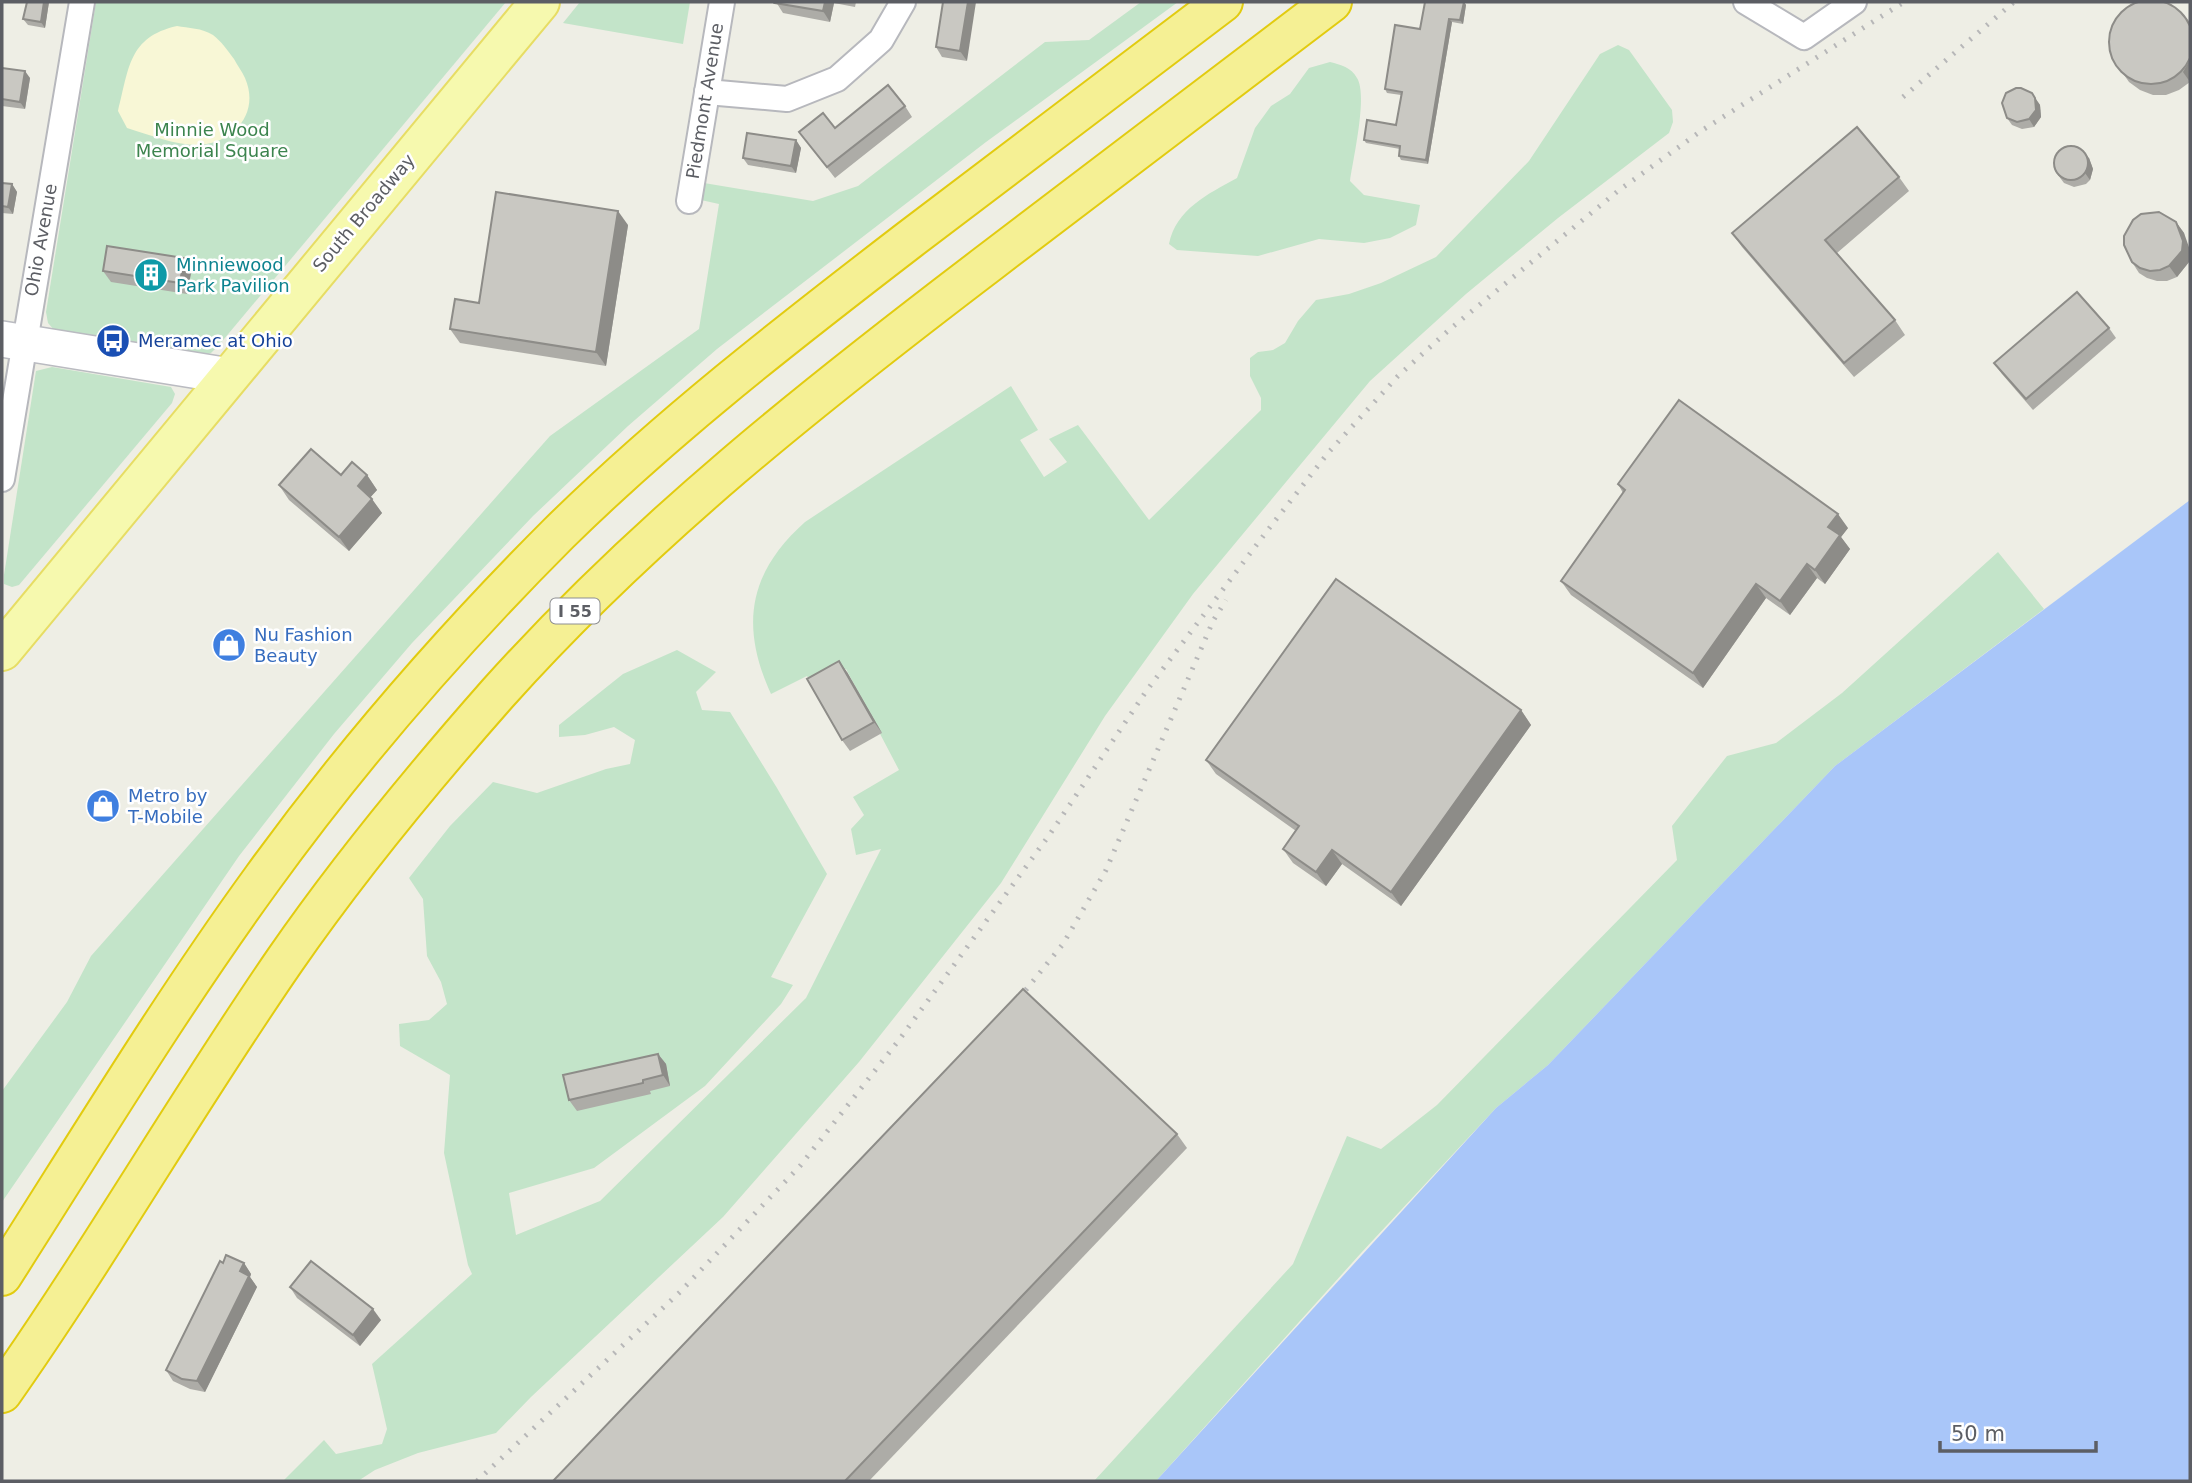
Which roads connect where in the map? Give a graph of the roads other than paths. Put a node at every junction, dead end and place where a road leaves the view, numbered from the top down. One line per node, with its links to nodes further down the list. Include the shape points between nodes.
1 (82, 2): 11 (street, Ohio Avenue)
2 (540, 2): 12 (main road, South Broadway)
3 (722, 2): 9 (street, Piedmont Avenue)
4 (903, 2): 9 (street, via 881,40 837,79 787,99)
5 (1223, 2): 15 (highway, via 729,381 633,463 481,614 396,709 263,878 197,972)
6 (1332, 2): 16 (highway, I 55, via 832,383 697,496 578,609 426,776 288,956)
7 (1746, 2): 8 (street, via 1804,37)
8 (1854, 2)
9 (707, 92): 10 (street, Piedmont Avenue)
10 (689, 201)
11 (12, 341): 12 (street); 13 (street, Ohio Avenue)
12 (230, 376): 14 (main road, South Broadway)
13 (2, 479)
14 (2, 649)
15 (2, 1276)
16 (2, 1393)

